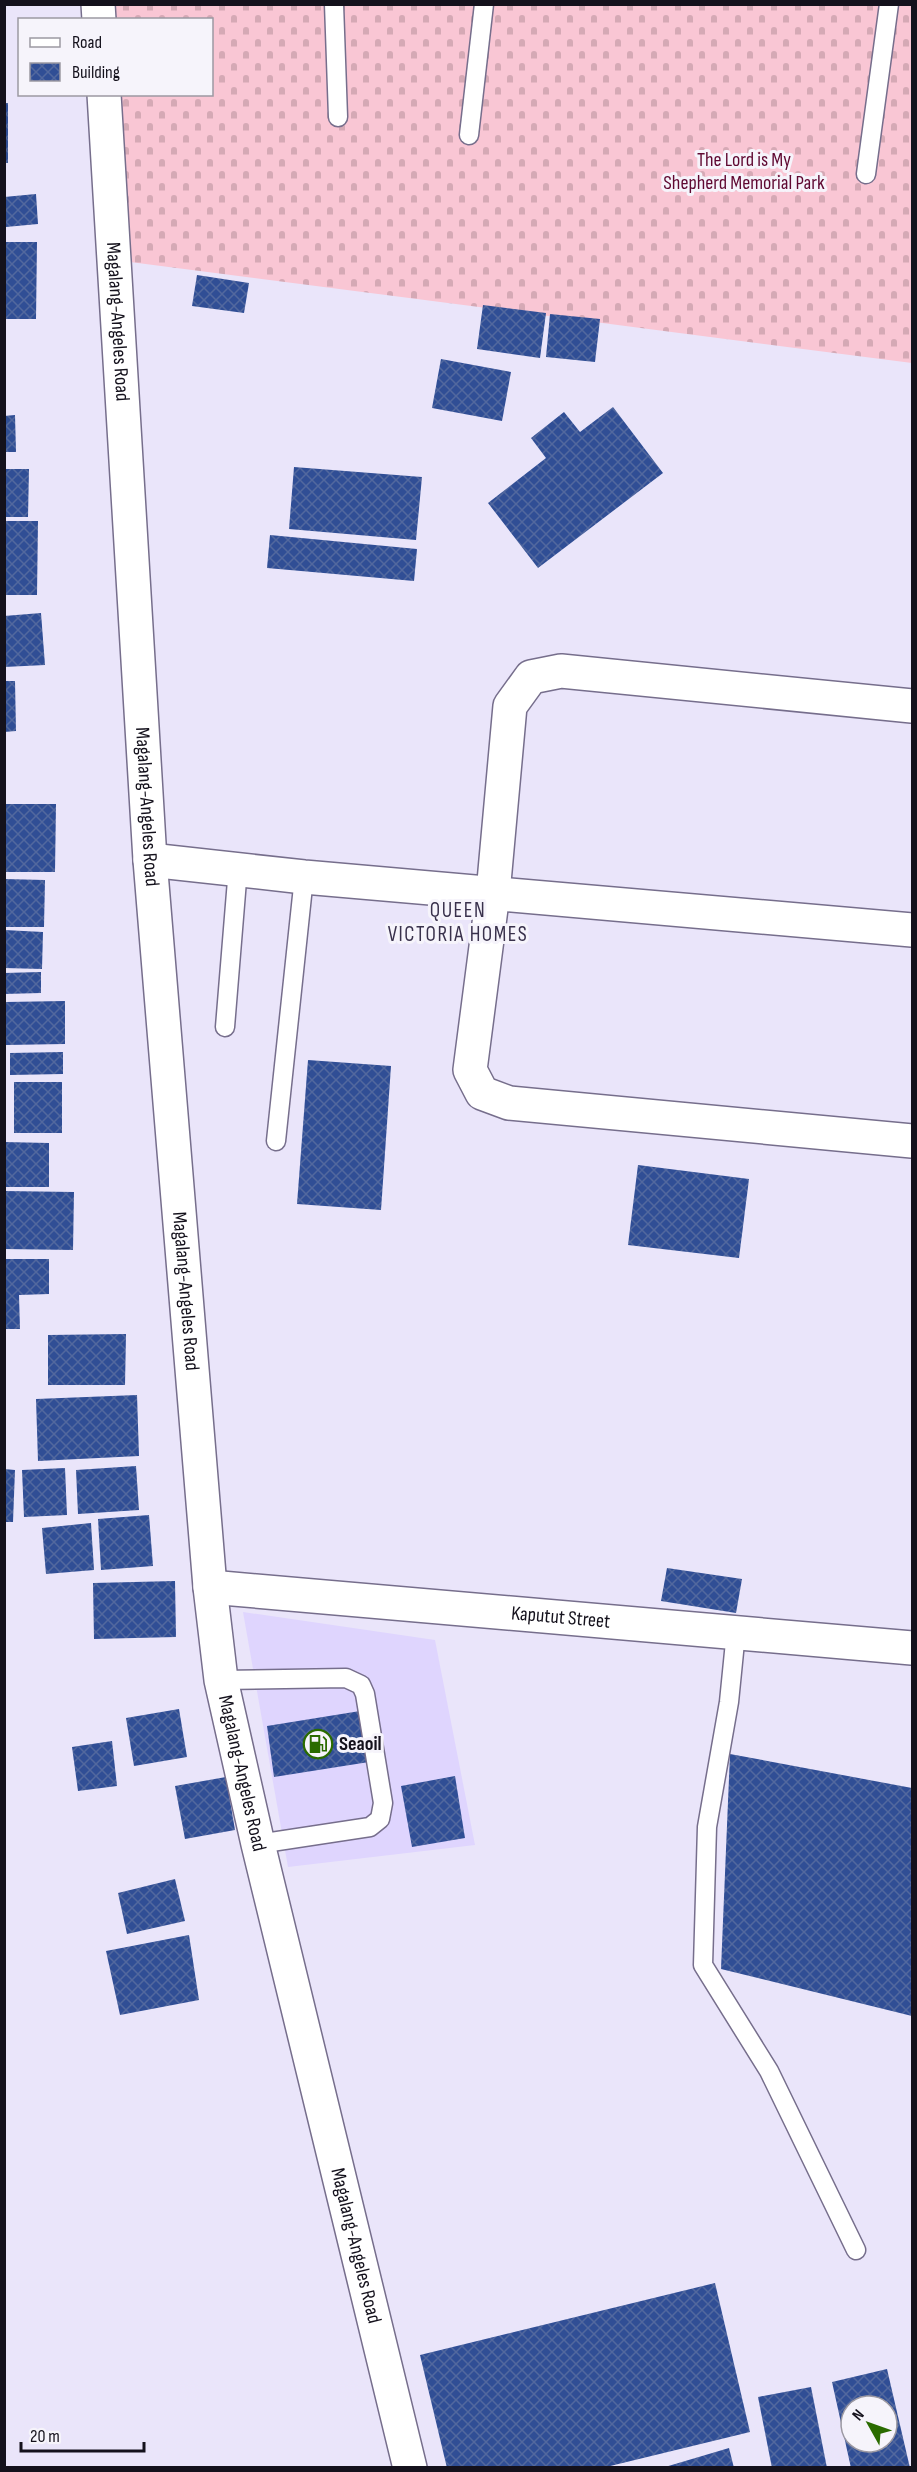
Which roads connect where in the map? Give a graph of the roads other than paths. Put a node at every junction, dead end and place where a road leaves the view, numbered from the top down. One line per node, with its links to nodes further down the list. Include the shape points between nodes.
1 (334, 4): 5 (lane)
2 (484, 4): 6 (lane)
3 (889, 4): 7 (lane)
4 (104, 96): 9 (street, Magalang-Angeles Road)
5 (338, 117)
6 (469, 135)
7 (866, 174)
8 (912, 706): 12 (street, via 561,671 531,677 510,706)
9 (150, 860): 10 (street); 17 (street, Magalang-Angeles Road)
10 (238, 868): 11 (street); 14 (lane)
11 (304, 877): 12 (street); 15 (lane)
12 (493, 893): 13 (street); 16 (street, via 470,1070 482,1093 509,1103)
13 (912, 930)
14 (225, 1027)
15 (276, 1141)
16 (912, 1141)
17 (210, 1587): 18 (street, Kaputut Street); 20 (street, Magalang-Angeles Road)
18 (736, 1632): 19 (street, Kaputut Street); 22 (lane, via 729,1702 707,1827 703,1965 769,2071)
19 (912, 1648)
20 (221, 1680): 21 (street, Magalang-Angeles Road); 21 (lane, via 346,1678 361,1685 365,1694 382,1803 380,1819 370,1827)
21 (258, 1844): 23 (street, Magalang-Angeles Road)
22 (856, 2250)
23 (410, 2468)

